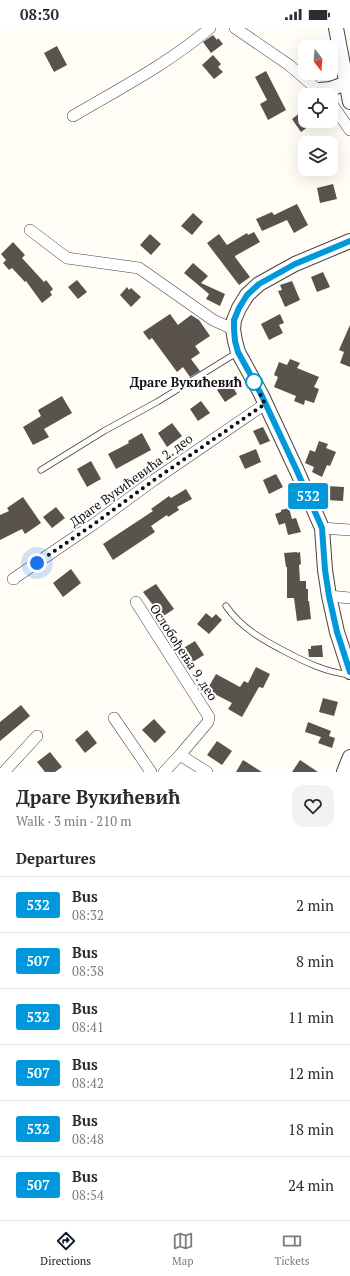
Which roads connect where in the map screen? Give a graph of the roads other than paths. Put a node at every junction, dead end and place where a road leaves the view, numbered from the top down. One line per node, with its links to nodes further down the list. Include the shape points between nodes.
1 (210, 28): 9 (street, via 193,42)
2 (235, 28): 5 (street)
3 (336, 28): 4 (street)
4 (347, 83): 6 (street); 7 (street)
5 (317, 88)
6 (333, 88)
7 (350, 102)
8 (338, 113): 10 (street)
9 (73, 116)
10 (350, 130)
11 (30, 230): 13 (street, via 67,258 139,268 213,320)
12 (350, 241): 13 (street, via 295,264 259,284 247,295 239,308 234,320)
13 (234, 329): 14 (street)
14 (238, 352): 15 (street); 16 (lane)
15 (265, 404): 17 (street); 19 (street, Драге Вукићевића 2. део)
16 (41, 470)
17 (322, 528): 18 (street); 20 (street)
18 (350, 530)
19 (14, 580)
20 (329, 596): 21 (street); 24 (street)
21 (350, 598)
22 (136, 602): 27 (street, Ослобођења 9. део, via 209,717 208,722)
23 (226, 606): 24 (lane, via 242,625 270,644 321,668)
24 (349, 668)
25 (114, 718): 30 (street)
26 (36, 736): 29 (street)
27 (180, 755): 31 (street); 32 (street)
28 (350, 757): 33 (street)
29 (4, 772)
30 (151, 772)
31 (164, 772)
32 (207, 772)
33 (344, 772)

